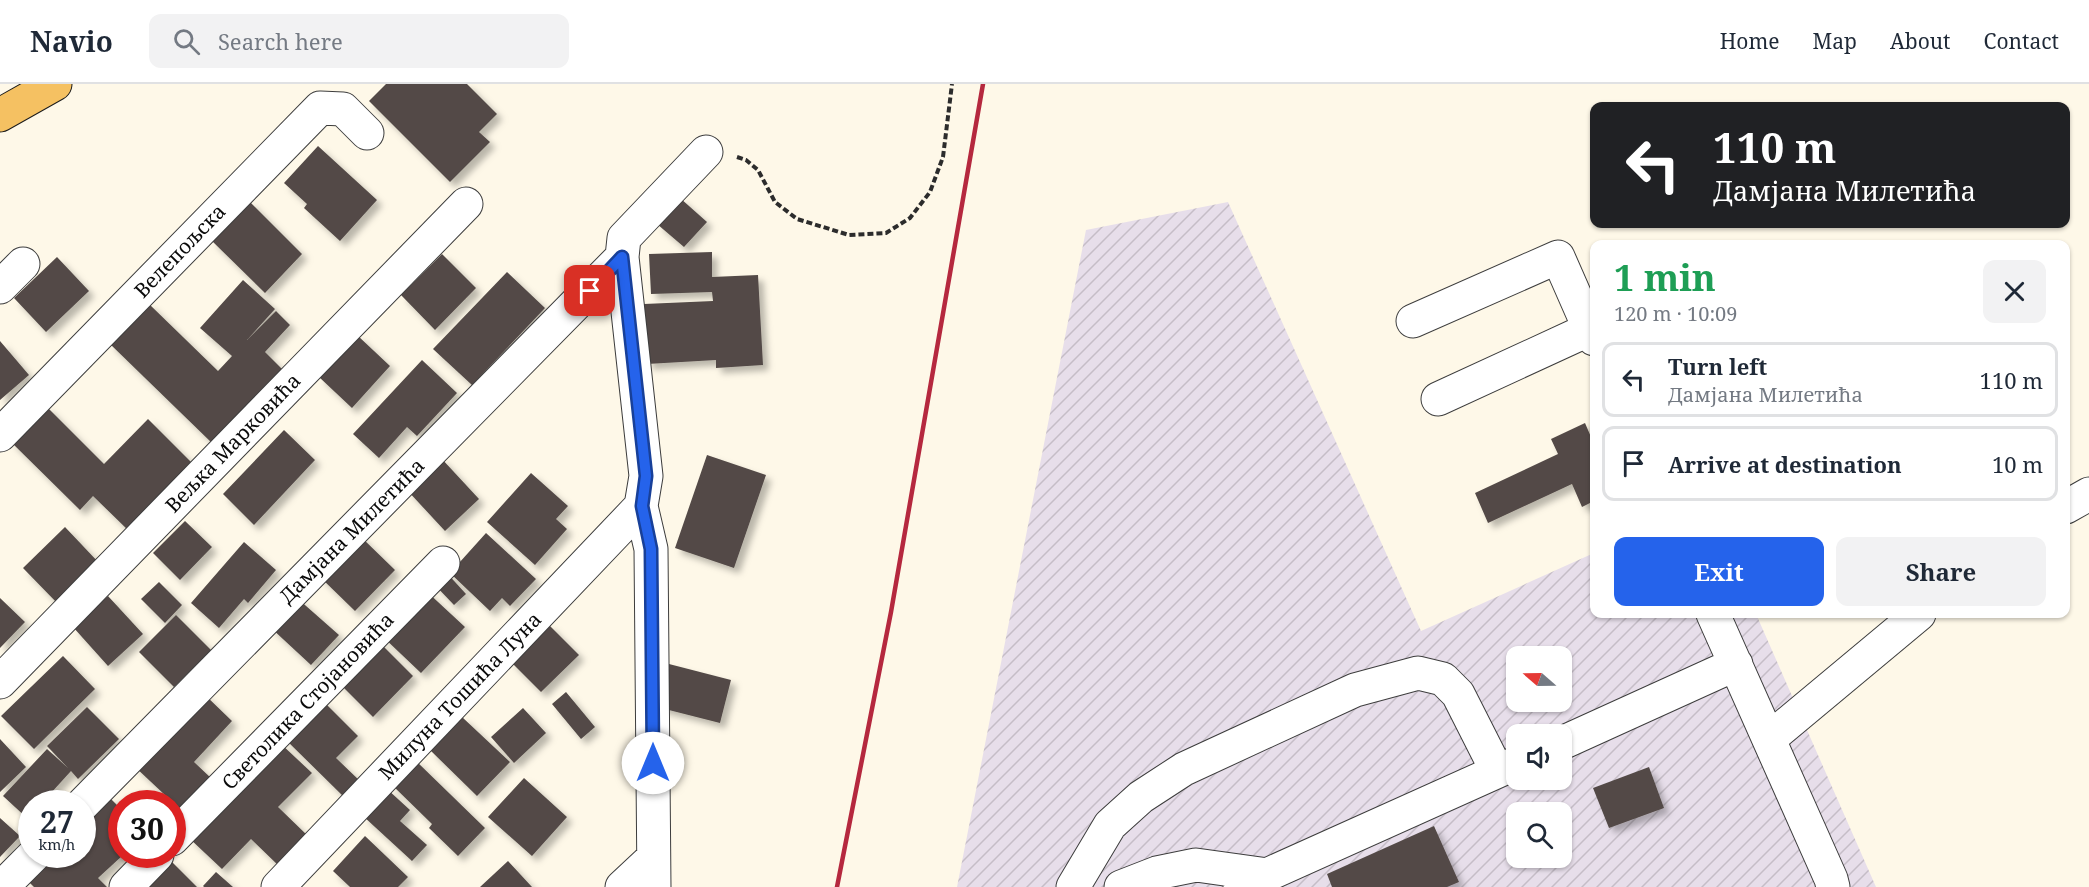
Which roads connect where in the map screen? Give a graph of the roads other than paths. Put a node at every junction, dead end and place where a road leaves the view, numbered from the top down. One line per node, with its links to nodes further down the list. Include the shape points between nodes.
1 (55, 84): 2 (main road)
2 (0, 115)
3 (367, 133): 13 (street, Велепољска, via 343,109 320,108)
4 (706, 152): 6 (street, via 624,238)
5 (466, 204): 21 (street, Вељка Марковића)
6 (622, 257): 16 (street, via 646,476); 26 (street, Дамјана Милетића)
7 (23, 264): 8 (street)
8 (0, 287)
9 (1413, 321): 10 (street, via 1558,257)
10 (1590, 329)
11 (1590, 335): 12 (street)
12 (1438, 399)
13 (0, 435)
14 (2089, 494): 15 (street)
15 (2070, 505)
16 (642, 506): 30 (street, via 651,549); 34 (street, Милуна Тошића Луна)
17 (443, 563): 27 (street, Светолика Стојановића)
18 (1715, 618): 20 (street)
19 (1914, 618): 23 (street)
20 (1736, 664): 22 (street); 23 (street)
21 (0, 682)
22 (1572, 738)
23 (1769, 740): 38 (street)
24 (1506, 766): 36 (street, via 1458,694 1443,679 1418,673 1355,690 1184,769 1141,796 1110,825)
25 (1506, 767): 31 (street)
26 (96, 791)
27 (186, 825)
28 (21, 868): 32 (street)
29 (144, 868): 33 (street)
30 (654, 872): 35 (street)
31 (1254, 881): 37 (street, via 1196,865 1157,873)
32 (2, 887)
33 (126, 887)
34 (278, 887)
35 (622, 887)
36 (1073, 887)
37 (1121, 887)
38 (1833, 887)

